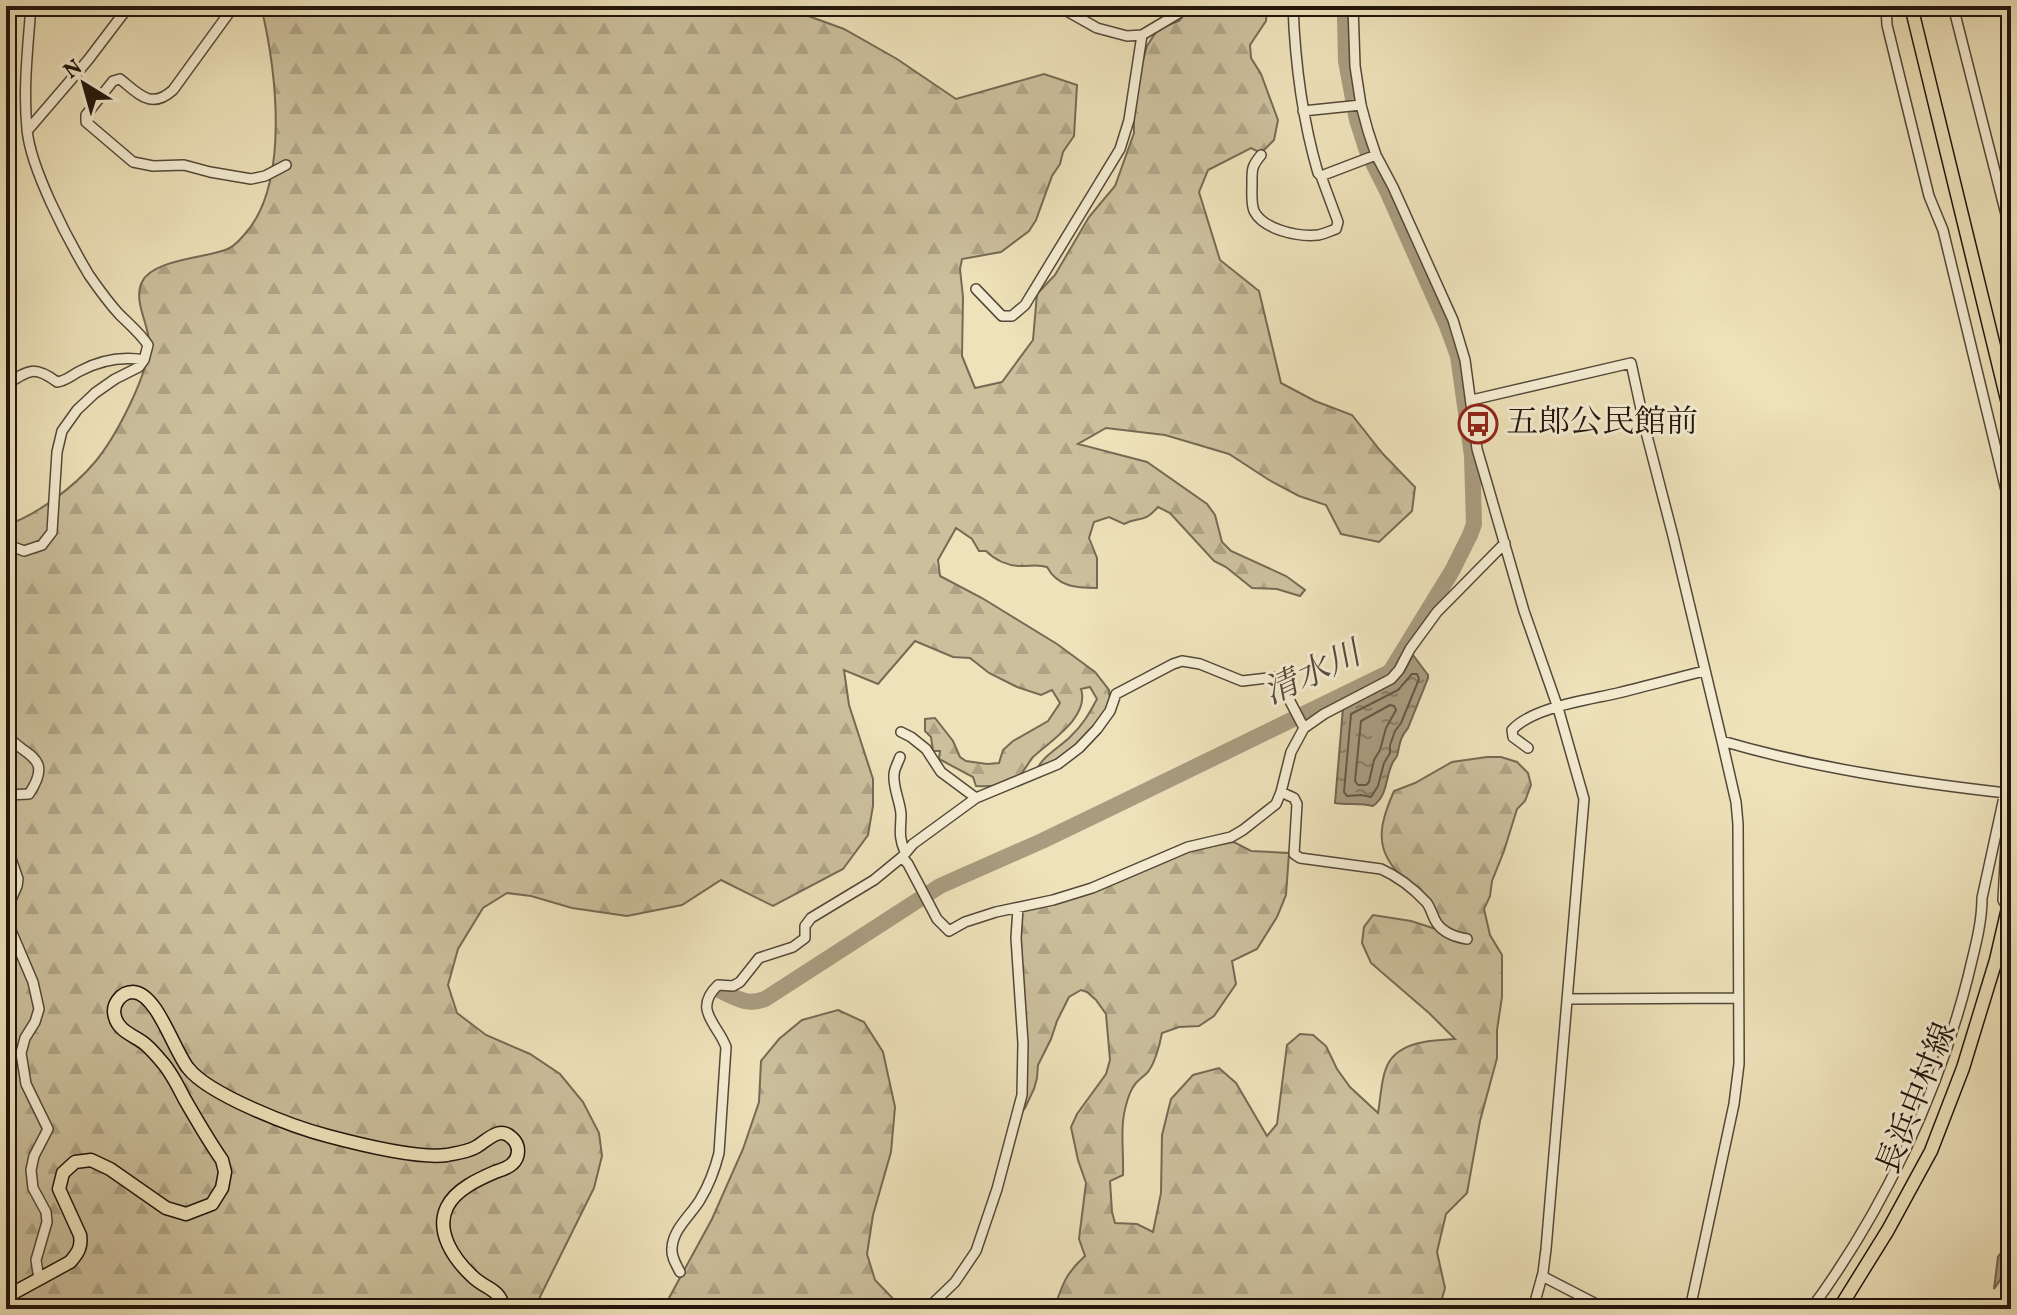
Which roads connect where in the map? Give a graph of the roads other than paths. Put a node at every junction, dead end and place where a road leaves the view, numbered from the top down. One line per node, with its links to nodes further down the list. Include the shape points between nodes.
1 (31, 6): 14 (street)
2 (129, 6): 14 (street)
3 (234, 6): 17 (street, via 165,97 150,99 120,79 113,81 86,122 133,162 184,165 251,179)
4 (1058, 6): 11 (street, via 1097,28)
5 (1184, 6): 11 (street)
6 (1293, 6): 13 (street)
7 (1353, 6): 12 (street)
8 (1886, 6): 25 (street)
9 (1911, 6): 24 (main road)
10 (1953, 6): 19 (street)
11 (1142, 35): 20 (street, via 1120,149 1025,305 1012,316 1002,316)
12 (1361, 105): 13 (street); 16 (street)
13 (1303, 111): 18 (street)
14 (27, 131): 21 (street, via 34,163 62,226 90,276 144,338)
15 (1261, 155): 18 (street, via 1253,166 1253,209 1277,230 1321,235 1336,229)
16 (1376, 155): 18 (street); 23 (street, via 1453,320)
17 (286, 165)
18 (1321, 176)
19 (2011, 234)
20 (976, 289)
21 (144, 360): 22 (street, via 103,361 57,382 34,370); 27 (street, via 95,393 62,431 52,532 42,545 24,551)
22 (6, 385)
23 (1472, 400): 26 (street, via 1477,449); 28 (street, via 1631,363)
24 (2011, 416)
25 (2011, 511)
26 (1505, 543): 29 (street); 30 (street, via 1437,612 1391,679)
27 (6, 544)
28 (1704, 671): 29 (street); 33 (street)
29 (1558, 708): 34 (street, via 1512,730); 50 (street, via 1584,799)
30 (1304, 728): 37 (street, via 1291,752); 40 (street, via 1276,677 1242,681 1182,661 1116,694 1097,729 1058,764)
31 (901, 732): 40 (street)
32 (6, 734): 39 (street, via 29,752 39,770 29,794)
33 (1722, 741): 38 (street, via 1778,757); 49 (street, via 1738,824)
34 (1528, 748)
35 (900, 757): 42 (street, via 894,780)
36 (2011, 765): 38 (street)
37 (1281, 792): 44 (street, via 1276,804 1231,837 1188,847 1092,888); 46 (street, via 1297,804 1294,854 1392,874 1427,904 1440,927)
38 (2006, 793): 45 (street, via 2003,900); 60 (street, via 1975,948 1943,1057 1871,1216)
39 (6, 795)
40 (976, 798): 42 (street)
41 (6, 844): 53 (street, via 18,879 7,921 39,1009 21,1053 26,1084 48,1129 31,1170 47,1222 36,1260)
42 (904, 854): 44 (street, via 937,919 949,931); 51 (street, via 874,880 811,918 805,938 793,947 759,958 740,982 713,990 708,1018 726,1047 719,1153 700,1201 674,1238 672,1257)
43 (2011, 895): 45 (main road, 長浜中村線)
44 (1018, 908): 56 (street, via 1022,1095 976,1251)
45 (2010, 911): 61 (main road, 長浜中村線, via 1963,1068 1931,1151)
46 (1467, 939)
47 (2011, 945): 48 (street)
48 (2011, 977)
49 (1738, 998): 50 (street); 59 (street, via 1734,1104)
50 (1567, 999): 52 (street)
51 (680, 1272)
52 (1542, 1276): 57 (street); 58 (street)
53 (39, 1279): 54 (main road); 55 (main road, via 78,1253 80,1235 59,1189 63,1173 75,1162 91,1160 166,1208 186,1214 212,1204 222,1188 222,1160 165,1066 115,1020 117,1000 137,992 154,1007 198,1080 289,1124 433,1157 463,1152 492,1134 512,1137 518,1156 511,1166 462,1190 447,1206 443,1222 449,1247 473,1277 502,1299)
54 (6, 1297)
55 (504, 1309)
56 (927, 1309)
57 (1533, 1309)
58 (1606, 1309)
59 (1690, 1309)
60 (1811, 1309)
61 (1839, 1309)

